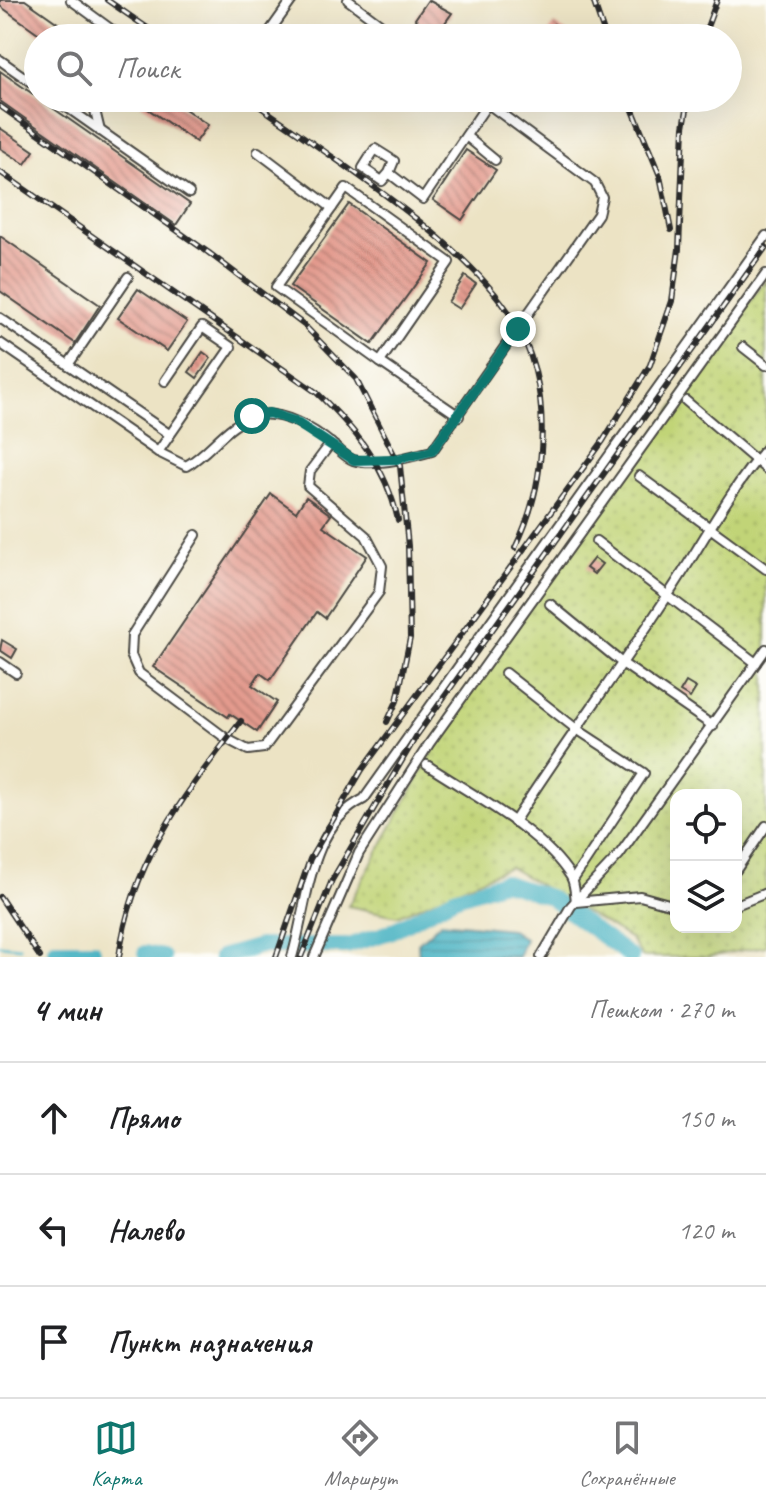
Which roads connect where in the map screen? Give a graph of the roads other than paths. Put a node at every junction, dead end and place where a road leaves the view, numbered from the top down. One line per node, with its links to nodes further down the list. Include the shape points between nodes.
1 (71, 0): 4 (street)
2 (292, 0): 5 (street)
3 (348, 0): 6 (street)
4 (104, 24)
5 (275, 24)
6 (380, 24)
7 (0, 60): 8 (street)
8 (24, 77)
9 (73, 112): 13 (street)
10 (95, 112): 13 (street)
11 (478, 112): 14 (street)
12 (499, 112): 31 (street, via 595,183 602,197 598,214)
13 (100, 131): 18 (street)
14 (466, 136): 16 (street); 17 (street, via 423,199)
15 (258, 152): 19 (street)
16 (495, 160)
17 (389, 173)
18 (189, 193)
19 (332, 208): 26 (street, via 276,287); 26 (street, via 346,188 449,262)
20 (766, 236): 62 (street, via 364,799 345,808 311,867)
21 (766, 274): 63 (street, via 429,744 359,853)
22 (128, 277): 27 (street)
23 (0, 318): 27 (street)
24 (0, 343): 35 (street)
25 (743, 347): 28 (street)
26 (380, 362): 31 (street)
27 (68, 365): 32 (street)
28 (766, 365)
29 (165, 381): 32 (street, via 202,327 231,347)
30 (686, 401): 36 (street)
31 (459, 416): 33 (street, via 432,451 415,455 354,460)
32 (169, 434): 35 (street)
33 (331, 443): 35 (street, via 269,413 232,427 186,466); 40 (street, via 310,471 308,486 366,536 382,566 379,592 264,748 248,750 227,739 139,673 131,655 132,635)
34 (766, 448): 36 (street)
35 (158, 452)
36 (756, 461): 37 (street); 39 (street)
37 (766, 469)
38 (639, 476): 39 (street)
39 (710, 529): 42 (street); 43 (street)
40 (196, 535)
41 (596, 541): 43 (street)
42 (766, 569)
43 (667, 597): 47 (street); 48 (street)
44 (550, 604): 47 (street)
45 (766, 649): 48 (street)
46 (0, 662): 49 (street)
47 (622, 663): 51 (street); 52 (street)
48 (756, 663): 51 (street)
49 (16, 673)
50 (505, 673): 52 (street)
51 (713, 726): 60 (street, via 619,855)
52 (575, 728): 54 (street); 57 (street, via 644,773)
53 (427, 765): 54 (street)
54 (514, 822): 57 (street, via 554,855)
55 (766, 826): 56 (street)
56 (742, 861)
57 (573, 880): 60 (street)
58 (766, 893): 59 (street)
59 (742, 903)
60 (574, 904): 61 (street, via 640,896); 64 (street)
61 (670, 904)
62 (292, 957)
63 (314, 957)
64 (541, 957)

